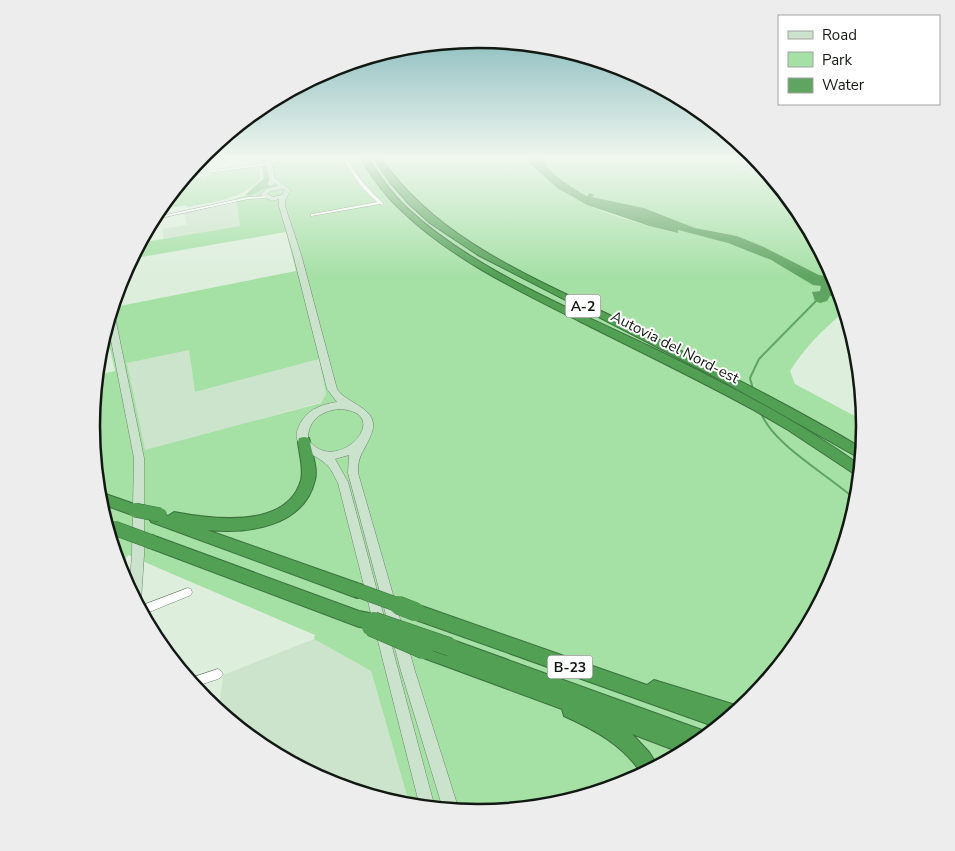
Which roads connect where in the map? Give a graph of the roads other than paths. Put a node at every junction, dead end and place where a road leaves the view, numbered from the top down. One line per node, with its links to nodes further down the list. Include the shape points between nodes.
1 (284, 196): 7 (main road)
2 (254, 197): 9 (street)
3 (270, 197): 7 (main road)
4 (373, 197): 8 (street, via 382,204)
5 (393, 197): 20 (highway, Autovia del Nord-est / A-2, via 432,232 462,253 514,283 738,397)
6 (407, 197): 16 (highway, Autovia del Nord-est / A-2, via 437,223 517,273)
7 (282, 206): 13 (main road)
8 (313, 215)
9 (162, 217)
10 (112, 327): 11 (main road)
11 (114, 336): 12 (street); 28 (main road, via 139,458)
12 (110, 337)
13 (332, 389): 14 (main road, via 336,397); 15 (main road)
14 (350, 406): 15 (main road); 18 (main road, via 362,412 368,421 367,434)
15 (322, 409): 17 (main road, via 305,424)
16 (795, 412): 19 (highway); 21 (highway, Autovia del Nord-est / A-2)
17 (304, 442): 22 (main road, via 309,449); 26 (highway, via 309,471 306,486 298,499 282,513 235,525)
18 (360, 444): 22 (main road, via 349,452); 42 (main road, via 352,473)
19 (855, 444)
20 (822, 446): 23 (highway, Autovia del Nord-est / A-2); 24 (highway)
21 (855, 450)
22 (321, 455): 41 (main road, via 332,463 343,482)
23 (853, 467)
24 (852, 472)
25 (107, 500): 26 (highway, B-23, bridge)
26 (158, 517): 34 (highway, B-23, bridge)
27 (114, 528): 31 (highway, B-23, bridge)
28 (134, 585)
29 (188, 592): 30 (street)
30 (146, 608)
31 (368, 623): 32 (highway, B-23, bridge); 32 (highway, bridge, via 424,650)
32 (450, 653): 38 (highway, B-23); 39 (highway); 40 (highway, via 601,724 633,747)
33 (218, 674): 35 (street)
34 (596, 676): 36 (highway); 37 (highway, B-23)
35 (198, 681)
36 (727, 710)
37 (716, 718)
38 (693, 736)
39 (682, 743)
40 (646, 764)
41 (426, 800)
42 (449, 802)

